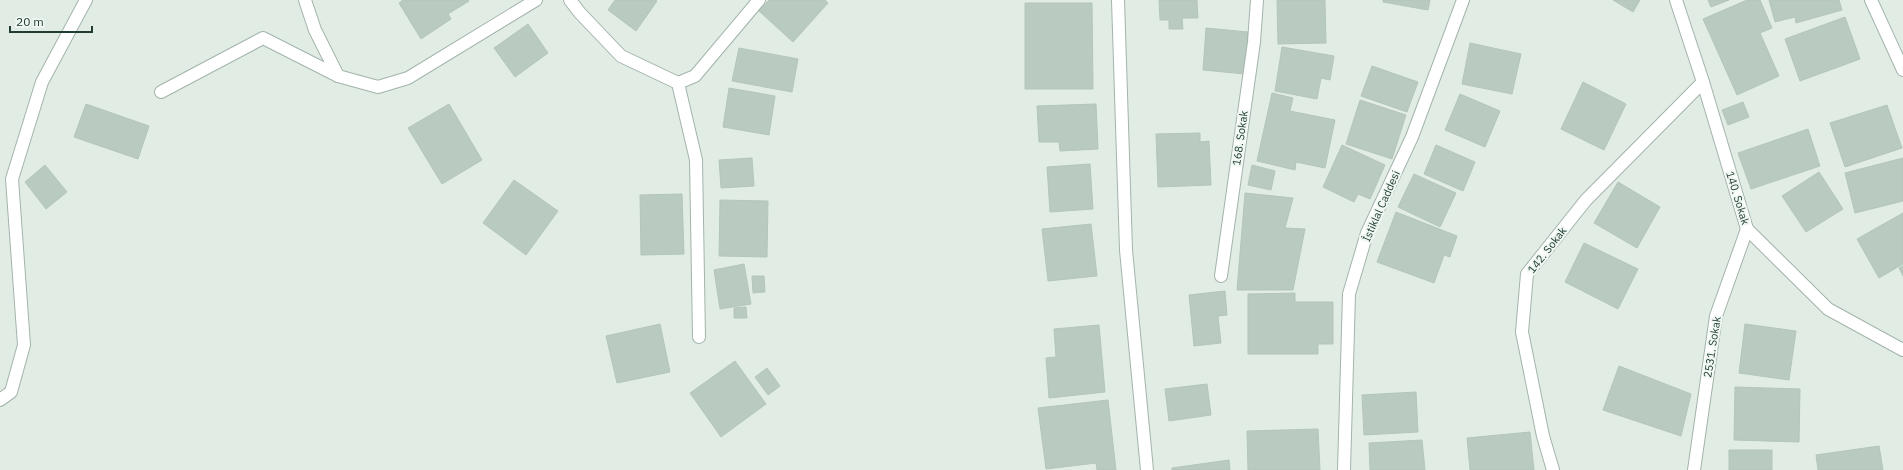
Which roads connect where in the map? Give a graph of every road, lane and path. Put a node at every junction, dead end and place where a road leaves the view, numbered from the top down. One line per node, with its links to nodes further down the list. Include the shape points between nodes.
1 (86, 0): 20 (street, via 42,82 12,179 24,345 11,392)
2 (305, 0): 12 (street, via 315,30)
3 (536, 0): 12 (street, via 408,78 378,87)
4 (570, 0): 14 (street, via 621,56)
5 (759, 0): 14 (street, via 695,76)
6 (1118, 0): 21 (street, via 1126,250)
7 (1257, 0): 17 (street, 168. Sokak, via 1254,42)
8 (1463, 0): 22 (street, İstiklal Caddesi, via 1412,137 1367,233 1349,294)
9 (1676, 0): 13 (street, 140. Sokak)
10 (1871, 0): 11 (street)
11 (1903, 70)
12 (338, 76): 15 (street, via 263,38)
13 (1703, 82): 16 (street, 140. Sokak); 23 (street, 142. Sokak, via 1586,200 1527,274 1522,332 1543,436)
14 (678, 83): 18 (street, via 696,160)
15 (161, 92)
16 (1747, 229): 19 (street, 140. Sokak, via 1828,308); 24 (street, 2531. Sokak, via 1716,316)
17 (1221, 276)
18 (699, 337)
19 (1903, 350)
20 (0, 400)
21 (1147, 470)
22 (1344, 470)
23 (1553, 470)
24 (1694, 470)

